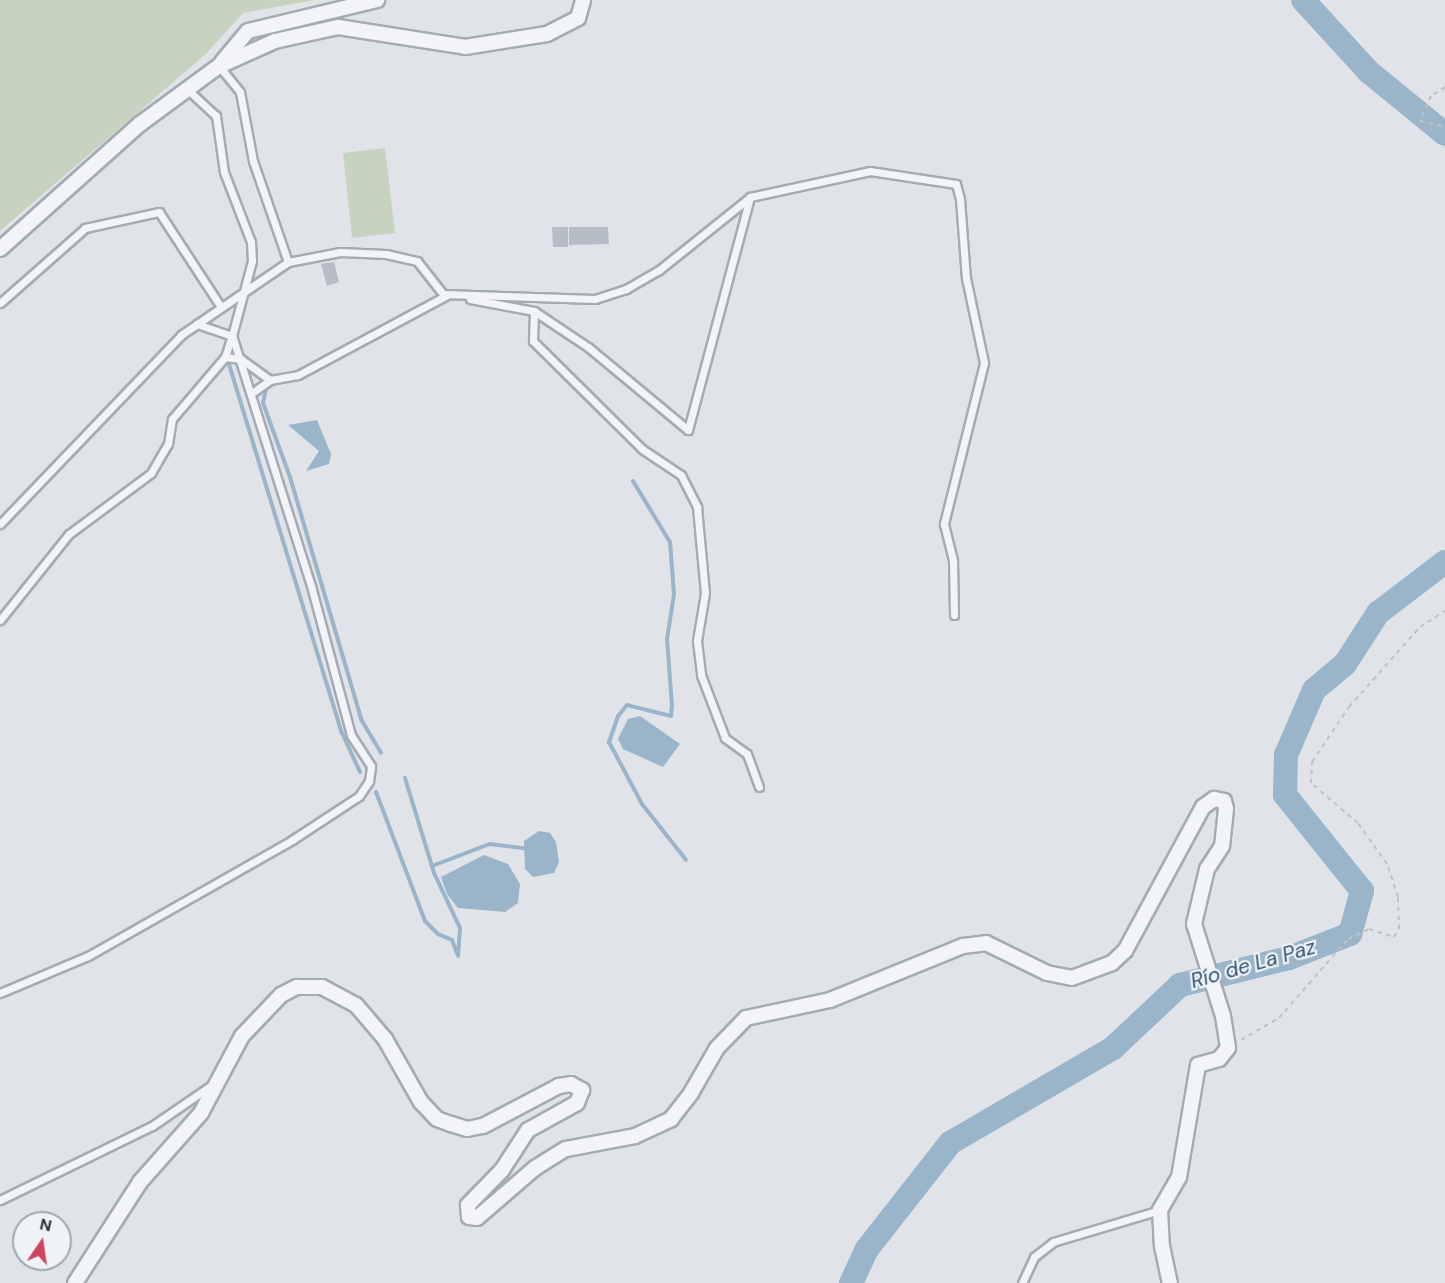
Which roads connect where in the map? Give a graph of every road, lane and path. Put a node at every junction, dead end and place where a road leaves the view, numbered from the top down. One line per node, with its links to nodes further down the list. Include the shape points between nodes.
1 (377, 0): 3 (street, via 248,31)
2 (584, 0): 3 (street, via 578,18 547,34 465,47 338,27 275,41)
3 (219, 66): 5 (street); 9 (lane, via 240,92 253,161)
4 (1445, 87): 6 (path, via 1431,96 1420,121)
5 (187, 89): 8 (street, via 140,124); 10 (lane, via 216,116 224,172 251,242)
6 (1445, 127)
7 (750, 197): 11 (lane, via 659,270 626,289 595,299); 14 (lane, via 688,430 588,347); 23 (lane, via 870,171 956,184 966,278 984,363 944,524 953,561)
8 (0, 249)
9 (288, 262): 10 (lane); 11 (lane, via 340,252 386,254 417,261)
10 (246, 292): 13 (lane); 16 (lane)
11 (443, 294): 14 (lane); 19 (lane, via 298,375)
12 (0, 303): 13 (lane, via 85,228 159,212)
13 (221, 307): 15 (lane)
14 (534, 311): 25 (lane, via 533,341 642,449 681,475 697,507 705,593 697,641 701,675 724,738 747,754)
15 (197, 324): 16 (lane); 21 (lane, via 181,335)
16 (232, 336): 17 (lane); 18 (lane)
17 (225, 357): 18 (lane); 24 (lane, via 172,419 168,444 151,473 69,534)
18 (242, 359): 19 (lane); 20 (lane)
19 (270, 380): 20 (lane)
20 (252, 393): 26 (lane, via 312,589 351,735 371,766 369,781 359,796 292,840 88,956)
21 (0, 524)
22 (1445, 611): 27 (path, via 1420,627 1348,708 1312,762 1311,783 1358,823 1387,864 1398,897 1399,928 1394,937 1369,930 1348,939 1279,1018)
23 (954, 615)
24 (0, 620)
25 (759, 787)
26 (0, 993)
27 (1228, 1048): 28 (street, via 1223,1016 1194,924 1207,869 1222,846 1226,809 1220,799 1203,807 1129,943 1113,963 1072,978 1047,973 986,943 963,946 830,1000 746,1018 717,1048 691,1093 670,1119 635,1136 566,1149 536,1168 477,1218 469,1217 468,1205 502,1170 528,1130 577,1103 582,1090 577,1086 545,1091 483,1126 467,1129 437,1119 421,1102 385,1039 356,1005 322,987 297,987 280,996 242,1036); 30 (street, via 1220,1059 1198,1065 1179,1177)
28 (220, 1078): 29 (lane, via 152,1126); 31 (street, via 180,1140 140,1182)
29 (0, 1200)
30 (1160, 1210): 32 (lane, via 1053,1242 1034,1257); 33 (street)
31 (75, 1283)
32 (1022, 1283)
33 (1170, 1283)

